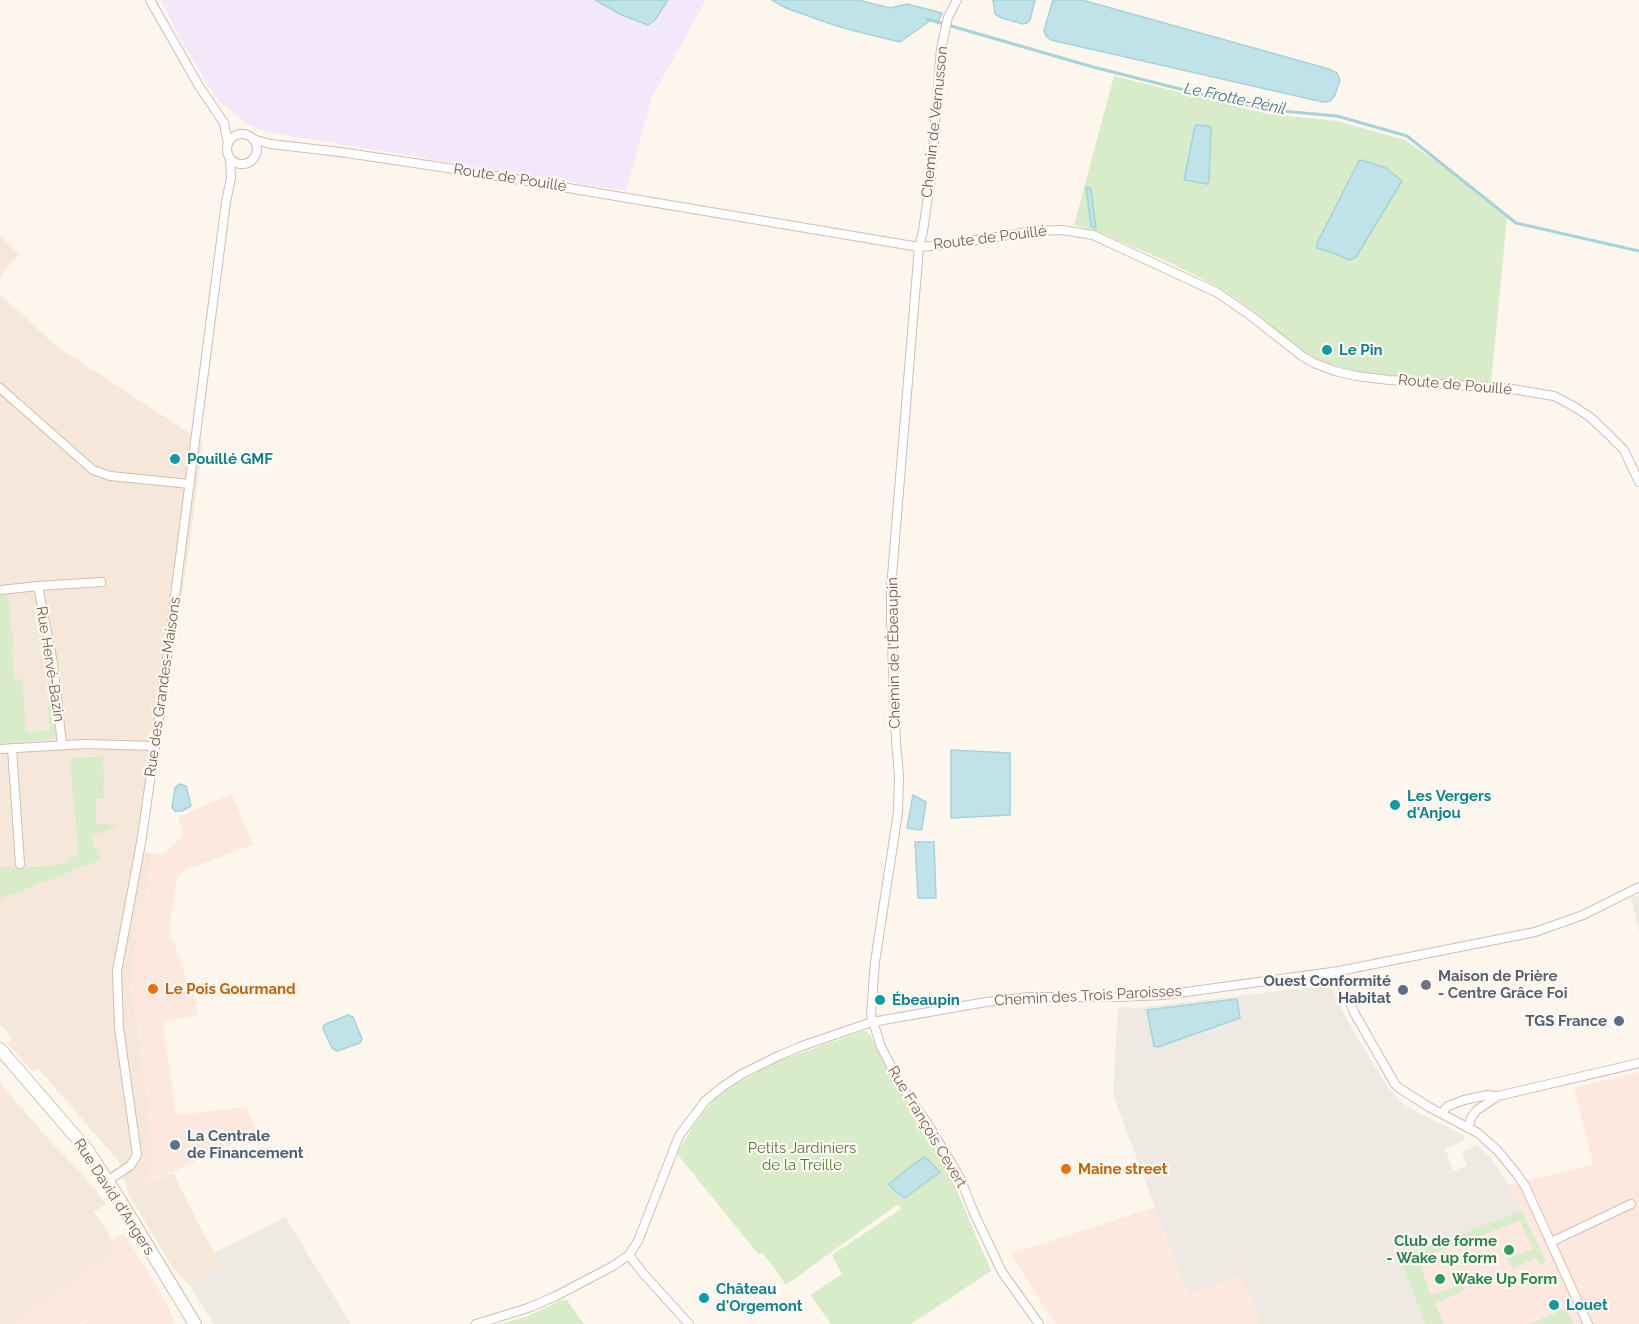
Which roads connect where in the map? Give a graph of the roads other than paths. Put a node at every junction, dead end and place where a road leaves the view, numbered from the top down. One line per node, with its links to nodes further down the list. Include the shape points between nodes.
1 (150, 0): 3 (street)
2 (957, 0): 12 (street, Chemin de Vernusson, via 943,38 931,175)
3 (224, 123): 4 (street); 6 (street)
4 (242, 134): 5 (street); 6 (street)
5 (254, 140): 7 (street, Route de Pouillé); 8 (street)
6 (228, 144): 9 (street)
7 (270, 144): 8 (street); 12 (street, Route de Pouillé, via 466,171)
8 (257, 153): 10 (street)
9 (230, 158): 10 (street); 11 (street, Rue des Grandes-Maisons)
10 (243, 165): 11 (street)
11 (231, 177): 15 (street, Rue des Grandes-Maisons)
12 (919, 247): 14 (street, Route de Pouillé, via 1035,231 1094,235 1218,293 1302,356 1335,371 1554,396 1607,432 1624,450); 26 (street, Chemin de l'Ébeaupin, via 891,588 898,812 874,962)
13 (0, 389): 15 (street, via 93,470 110,476)
14 (1639, 483)
15 (190, 484): 20 (street, Rue des Grandes-Maisons)
16 (101, 582): 17 (street)
17 (38, 586): 18 (street, Rue Hervé-Bazin); 19 (street, Rue Hervé-Bazin, via 53,663)
18 (0, 590)
19 (62, 745): 20 (street); 21 (street)
20 (155, 746): 32 (street, Rue des Grandes-Maisons, via 117,971 119,1028 137,1155 130,1166)
21 (12, 748): 22 (street); 23 (street)
22 (0, 749)
23 (20, 864)
24 (1639, 887): 25 (street, Chemin des Trois Paroisses, via 1583,915 1535,932)
25 (1340, 971): 26 (street, Chemin des Trois Paroisses, via 1164,994 1029,997); 30 (street, via 1347,999 1392,1080)
26 (872, 1022): 35 (street, Chemin des Trois Paroisses, via 778,1056 722,1086 705,1101 679,1136); 39 (street, Rue François Cevert, via 902,1088 960,1178 1002,1272)
27 (0, 1049): 32 (main road, Rue David d'Angers, via 88,1151)
28 (1639, 1063): 29 (street)
29 (1498, 1096): 30 (street, via 1464,1100); 31 (street, via 1477,1110)
30 (1441, 1113): 31 (street)
31 (1468, 1128): 34 (street, via 1488,1142 1516,1173)
32 (107, 1181): 36 (main road, Rue David d'Angers)
33 (1630, 1204): 34 (street)
34 (1551, 1242): 40 (street)
35 (629, 1255): 37 (street, via 556,1296); 38 (street)
36 (195, 1324)
37 (476, 1324)
38 (689, 1324)
39 (1039, 1324)
40 (1588, 1324)

